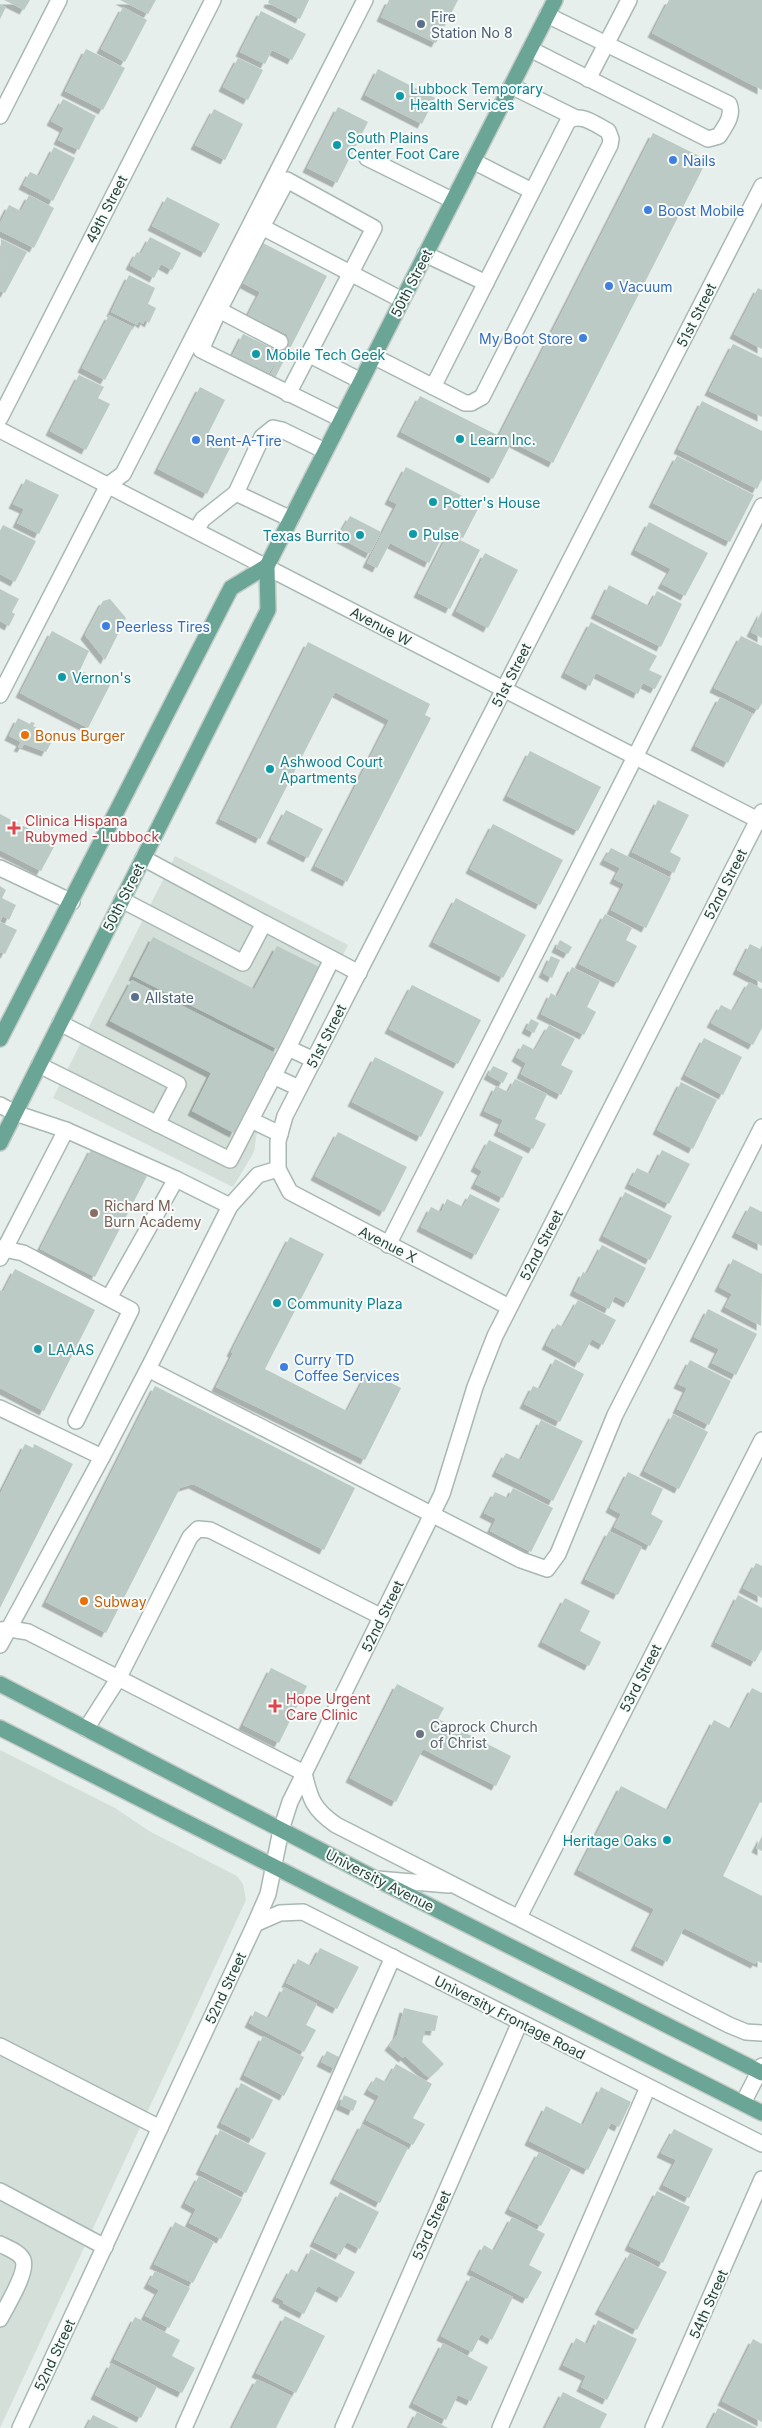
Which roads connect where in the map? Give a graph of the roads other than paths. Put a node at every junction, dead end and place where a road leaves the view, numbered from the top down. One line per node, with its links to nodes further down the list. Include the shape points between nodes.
1 (59, 0): 11 (street)
2 (213, 0): 32 (street, 49th Street)
3 (365, 0): 18 (street)
4 (555, 0): 6 (main road, 50th Street)
5 (629, 0): 7 (street)
6 (547, 15): 7 (street); 8 (main road, 50th Street)
7 (606, 44): 9 (street); 9 (street, via 729,104 730,117 719,136 708,139)
8 (530, 49): 9 (street); 10 (main road, 50th Street)
9 (588, 79)
10 (511, 86): 12 (street); 14 (main road, 50th Street)
11 (0, 116)
12 (574, 117): 16 (street, via 568,121); 30 (street, via 608,131 610,145 482,397 465,403)
13 (367, 158): 17 (street)
14 (472, 161): 16 (street); 17 (main road, 50th Street)
15 (762, 186): 42 (street, 51st Street)
16 (532, 191): 22 (street)
17 (452, 200): 20 (main road, 50th Street)
18 (266, 207): 19 (street); 21 (street, via 287,180 374,228); 25 (street)
19 (262, 227): 21 (street); 24 (street)
20 (425, 254): 22 (street); 23 (main road, 50th Street)
21 (350, 274): 23 (street); 27 (street)
22 (486, 283): 30 (street)
23 (402, 300): 28 (main road, 50th Street)
24 (220, 310): 25 (street); 26 (street)
25 (205, 326): 31 (street, via 201,350); 36 (street, via 123,474)
26 (280, 342)
27 (308, 354): 29 (street); 31 (street)
28 (373, 356): 29 (main road, 50th Street); 30 (street)
29 (361, 381): 33 (main road, 50th Street)
30 (433, 387)
31 (288, 394): 33 (street)
32 (0, 418)
33 (342, 419): 35 (main road, 50th Street)
34 (0, 430): 36 (street, Avenue W)
35 (325, 451): 37 (street, via 273,428 262,436); 39 (main road, 50th Street)
36 (108, 485): 40 (street, Avenue W); 43 (street)
37 (236, 493): 39 (street); 40 (street, via 203,519)
38 (762, 506): 44 (street)
39 (291, 518): 41 (main road, 50th Street)
40 (196, 530): 41 (street, Avenue W)
41 (267, 566): 42 (street, Avenue W); 46 (main road, 50th Street, via 268,610); 49 (main road, via 231,588)
42 (503, 690): 44 (street, Avenue W); 52 (street, 51st Street)
43 (0, 695)
44 (636, 758): 45 (street, Avenue W); 71 (street)
45 (761, 818): 74 (street, 52nd Street)
46 (143, 858): 48 (main road, 50th Street); 50 (street)
47 (0, 868): 49 (street)
48 (122, 900): 50 (street, via 243,963); 53 (main road, 50th Street)
49 (72, 902): 54 (main road)
50 (264, 923): 51 (street)
51 (332, 959): 52 (street); 55 (street)
52 (358, 973): 56 (street, 51st Street)
53 (60, 1024): 57 (main road, 50th Street); 63 (street, via 178,1084)
54 (0, 1039)
55 (288, 1048): 56 (street); 58 (street)
56 (314, 1060): 59 (street, 51st Street)
57 (39, 1065): 61 (main road, 50th Street); 63 (street)
58 (274, 1076): 59 (street); 62 (street)
59 (300, 1088): 66 (street, 51st Street, via 285,1116)
60 (0, 1105): 61 (street)
61 (15, 1113): 65 (street); 67 (main road, 50th Street)
62 (251, 1120): 63 (street, via 230,1160); 66 (street)
63 (157, 1124)
64 (762, 1127): 80 (street, via 614,1415 558,1554 547,1569 522,1560)
65 (66, 1130): 69 (street); 72 (street)
66 (280, 1134): 68 (street, 51st Street)
67 (0, 1143)
68 (278, 1169): 70 (street, via 258,1175); 71 (street, Avenue X, via 290,1192)
69 (176, 1179): 70 (street); 73 (street)
70 (230, 1206): 75 (street)
71 (388, 1245): 74 (street, Avenue X)
72 (1, 1252): 73 (street, via 23,1253)
73 (109, 1298): 77 (street, via 131,1310)
74 (509, 1307): 80 (street, 52nd Street, via 478,1381 442,1494)
75 (148, 1369): 79 (street); 80 (street)
76 (2, 1414): 79 (street)
77 (76, 1421)
78 (762, 1440): 93 (street, 53rd Street)
79 (102, 1457): 82 (street)
80 (432, 1513): 81 (street, 52nd Street)
81 (382, 1616): 84 (street, via 210,1530 198,1529 190,1537); 88 (street, 52nd Street)
82 (5, 1629): 83 (street); 84 (street, via 28,1632)
83 (0, 1645)
84 (118, 1679): 87 (street); 88 (street)
85 (0, 1684): 87 (main road, University Avenue)
86 (0, 1728): 90 (main road)
87 (86, 1728): 89 (main road, University Avenue)
88 (304, 1773): 89 (street, 52nd Street); 92 (street, via 310,1799 320,1814)
89 (281, 1830): 90 (street, 52nd Street); 91 (main road, University Avenue)
90 (274, 1865): 94 (street, 52nd Street, via 268,1894); 101 (main road)
91 (376, 1879): 92 (street); 99 (main road, University Avenue)
92 (458, 1886): 93 (street)
93 (519, 1917): 97 (street, via 730,2026)
94 (255, 1924): 95 (street, University Frontage Road, via 280,1912 303,1912); 103 (street, 52nd Street)
95 (393, 1957): 96 (street, University Frontage Road); 111 (street)
96 (520, 2022): 100 (street, University Frontage Road); 112 (street, 53rd Street)
97 (762, 2033)
98 (0, 2046): 103 (street)
99 (761, 2070): 101 (street)
100 (648, 2087): 104 (street, University Frontage Road); 113 (street)
101 (743, 2103): 102 (main road)
102 (762, 2113)
103 (160, 2128): 108 (street, 52nd Street)
104 (762, 2144)
105 (762, 2179): 114 (street, 54th Street)
106 (0, 2191): 108 (street)
107 (0, 2244): 109 (street, via 16,2252 23,2260 24,2272)
108 (105, 2247): 110 (street, 52nd Street)
109 (0, 2320)
110 (20, 2428)
111 (184, 2428)
112 (343, 2428)
113 (500, 2428)
114 (653, 2428)

